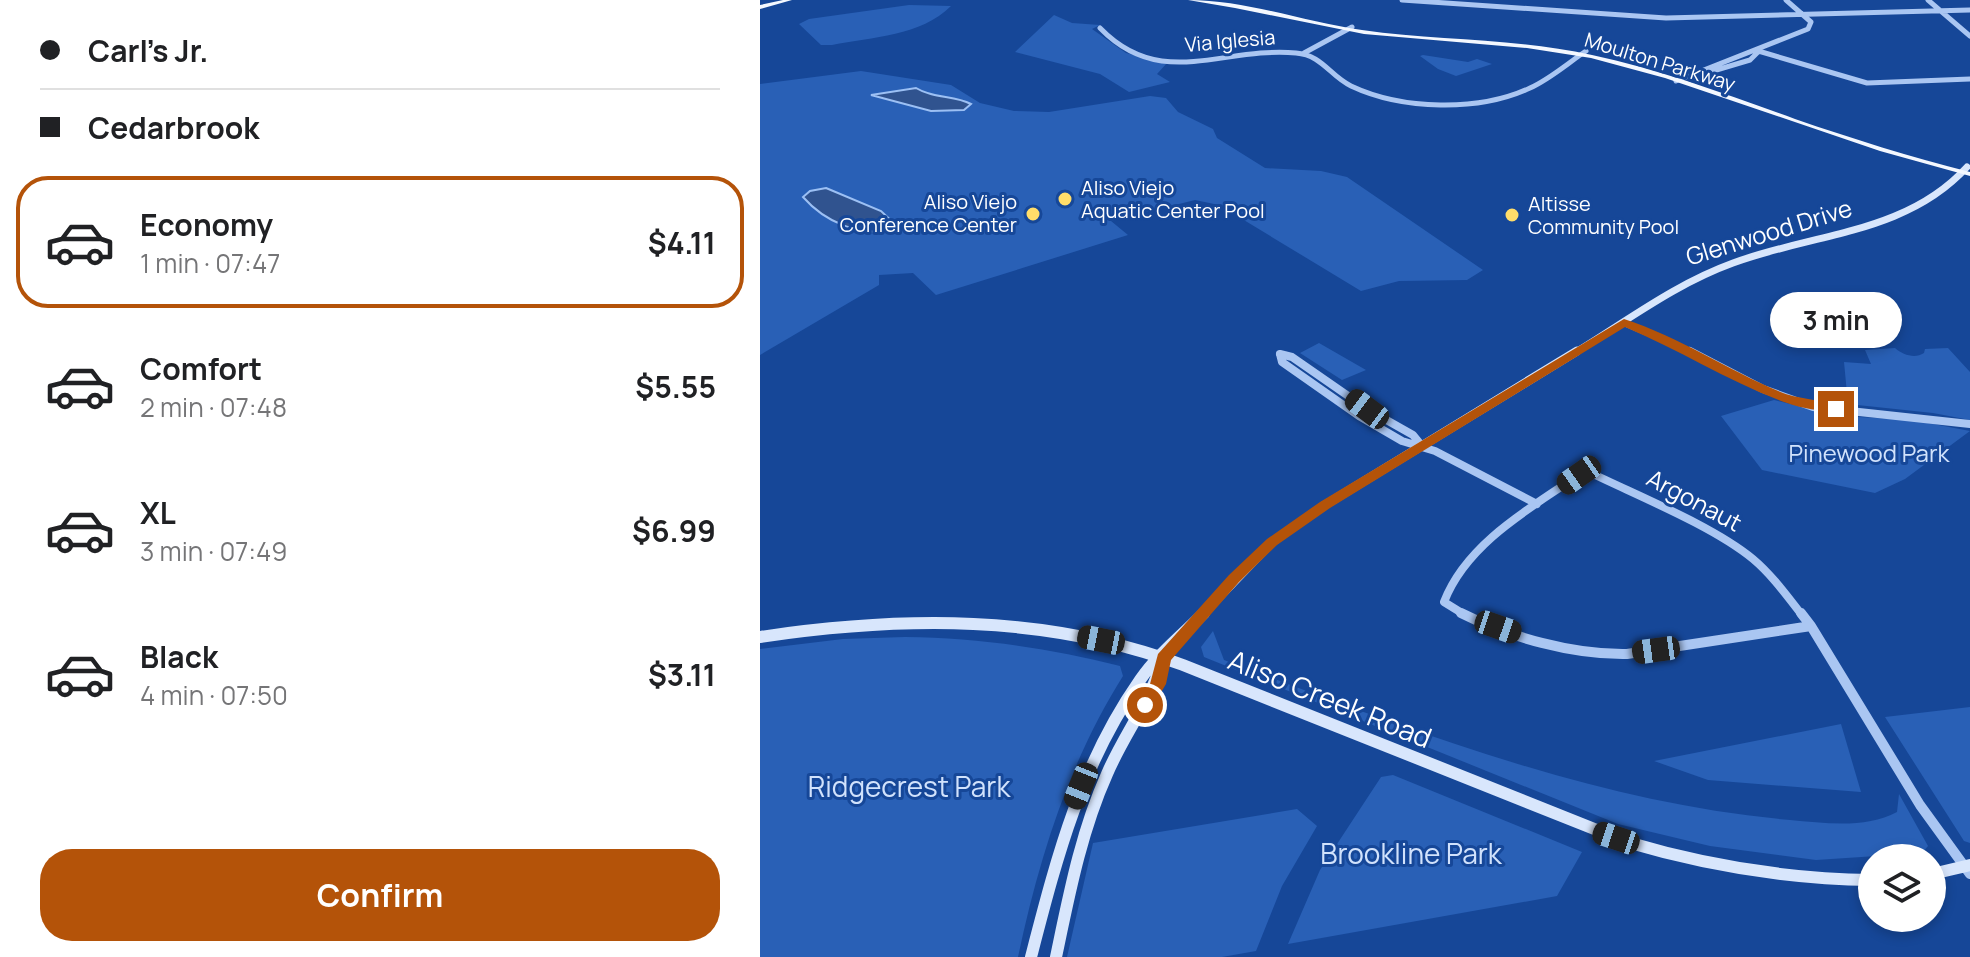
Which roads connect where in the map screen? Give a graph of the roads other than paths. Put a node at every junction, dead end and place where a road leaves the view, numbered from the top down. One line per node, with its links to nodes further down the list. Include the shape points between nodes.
1 (776, 0): 8 (main road)
2 (789, 0): 8 (main road)
3 (1191, 0): 13 (main road, Moulton Parkway)
4 (1220, 0): 13 (main road, Moulton Parkway)
5 (1402, 0): 11 (street, via 1666,18)
6 (1786, 0): 11 (street)
7 (1928, 0): 9 (street)
8 (760, 6)
9 (1938, 10): 10 (street); 11 (street); 14 (street)
10 (1970, 10)
11 (1803, 14): 15 (street, via 1815,22 1815,29)
12 (1100, 28): 17 (street, Via Iglesia, via 1136,55 1170,62)
13 (1349, 29): 16 (main road, Moulton Parkway); 17 (street)
14 (1970, 36)
15 (1757, 51): 18 (street, via 1867,83); 19 (street, via 1750,60)
16 (1583, 52): 17 (street, Via Iglesia, via 1530,88 1499,98 1452,102 1394,98 1359,89 1339,78 1322,58); 19 (main road, Moulton Parkway)
17 (1306, 54)
18 (1970, 79)
19 (1682, 80): 20 (main road, Moulton Parkway, via 1873,147)
20 (1967, 170): 21 (main road, Glenwood Drive, via 1912,211 1706,273)
21 (1624, 323): 22 (street, via 1794,402); 23 (main road, Glenwood Drive)
22 (1970, 424)
23 (1423, 447): 23 (street, via 1413,435 1280,354 1282,362 1359,416); 24 (street); 27 (main road, Glenwood Drive, via 1272,542)
24 (1537, 504): 25 (street, Argonaut, via 1579,475 1595,473 1752,558); 25 (street, Argonaut, via 1470,561 1445,593 1446,607 1532,638 1598,654)
25 (1811, 626): 28 (street, Argonaut, via 1920,805)
26 (760, 637): 27 (main road, Aliso Creek Road, via 877,625 1034,627)
27 (1163, 658): 30 (main road, Aliso Creek Road, via 1640,846 1771,874); 31 (main road, Glenwood Drive, via 1142,677 1088,769 1060,843); 32 (main road, Glenwood Drive, via 1158,684 1107,774 1084,834)
28 (1969, 869): 29 (main road)
29 (1946, 872)
30 (1858, 880)
31 (1031, 957)
32 (1056, 957)

